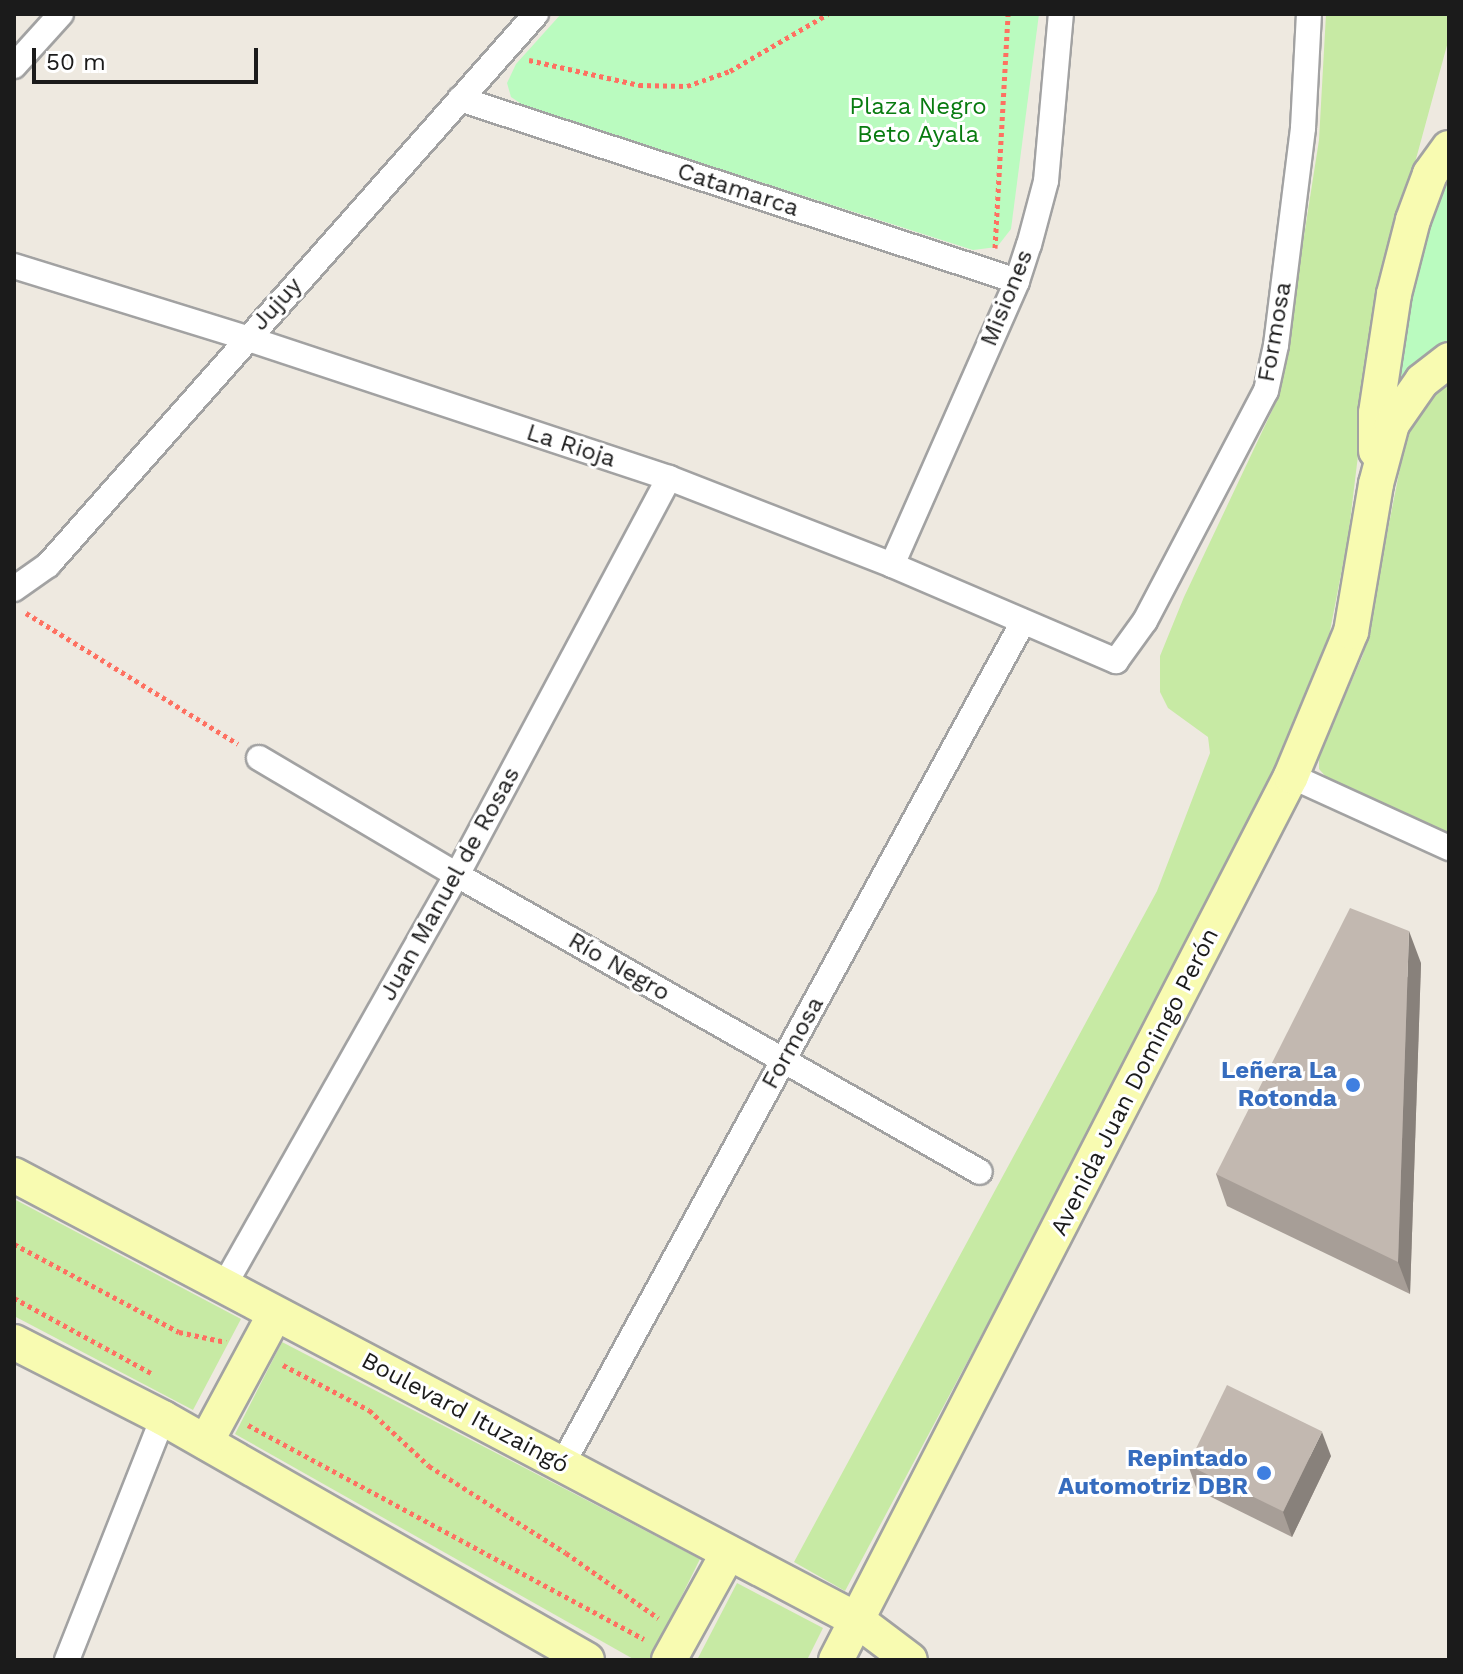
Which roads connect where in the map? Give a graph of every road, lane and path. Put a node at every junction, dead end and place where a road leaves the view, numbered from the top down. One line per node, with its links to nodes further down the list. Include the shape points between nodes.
1 (61, 14): 8 (street)
2 (536, 14): 7 (street, Jujuy)
3 (828, 14): 7 (path, via 730,71 687,86 639,85)
4 (1008, 14): 12 (path)
5 (1061, 14): 13 (street, Misiones, via 1046,181)
6 (1309, 14): 22 (street, Formosa, via 1303,128 1266,391 1145,621)
7 (501, 54): 9 (street, Jujuy)
8 (14, 66)
9 (460, 99): 12 (street, Catamarca); 14 (street, Jujuy)
10 (1449, 148): 17 (main road, Avenida Juan Domingo Perón, via 1430,174 1394,294 1376,413)
11 (14, 266): 14 (street, La Rioja)
12 (994, 273): 13 (street, Catamarca)
13 (1017, 281): 18 (street, Misiones)
14 (246, 338): 16 (street, La Rioja); 19 (street, Jujuy, via 48,565)
15 (1449, 360): 17 (main road, Avenida Juan Domingo Perón, via 1422,381 1392,424)
16 (669, 478): 18 (street, La Rioja); 26 (street, Juan Manuel de Rosas)
17 (1376, 484): 24 (main road, Avenida Juan Domingo Perón, via 1351,632)
18 (892, 565): 21 (street, La Rioja)
19 (14, 589)
20 (14, 605): 23 (path)
21 (1023, 622): 22 (street, La Rioja); 27 (street, Formosa)
22 (1116, 661)
23 (259, 758): 26 (street, Río Negro)
24 (1291, 776): 25 (street); 42 (main road, Avenida Juan Domingo Perón)
25 (1449, 848)
26 (457, 875): 27 (street, Río Negro); 31 (street, Juan Manuel de Rosas)
27 (784, 1060): 28 (street, Río Negro); 40 (street, Formosa)
28 (980, 1172)
29 (14, 1175): 31 (main road, Boulevard Ituzaingó)
30 (14, 1244): 35 (path, via 179,1332)
31 (224, 1286): 33 (main road, Boulevard Ituzaingó)
32 (14, 1298): 36 (path)
33 (275, 1314): 35 (main road); 40 (main road, Boulevard Ituzaingó)
34 (14, 1342): 38 (main road)
35 (256, 1349): 37 (main road); 43 (path, via 369,1410 429,1466 566,1553)
36 (153, 1374)
37 (223, 1411): 39 (main road); 43 (path)
38 (163, 1418): 39 (main road); 44 (street)
39 (206, 1442): 45 (main road)
40 (562, 1465): 41 (main road, Boulevard Ituzaingó)
41 (728, 1553): 42 (main road, Boulevard Ituzaingó); 43 (main road)
42 (857, 1620): 46 (main road, Avenida Juan Domingo Perón); 47 (main road, Boulevard Ituzaingó)
43 (675, 1650)
44 (67, 1660)
45 (587, 1660)
46 (836, 1660)
47 (910, 1660)

